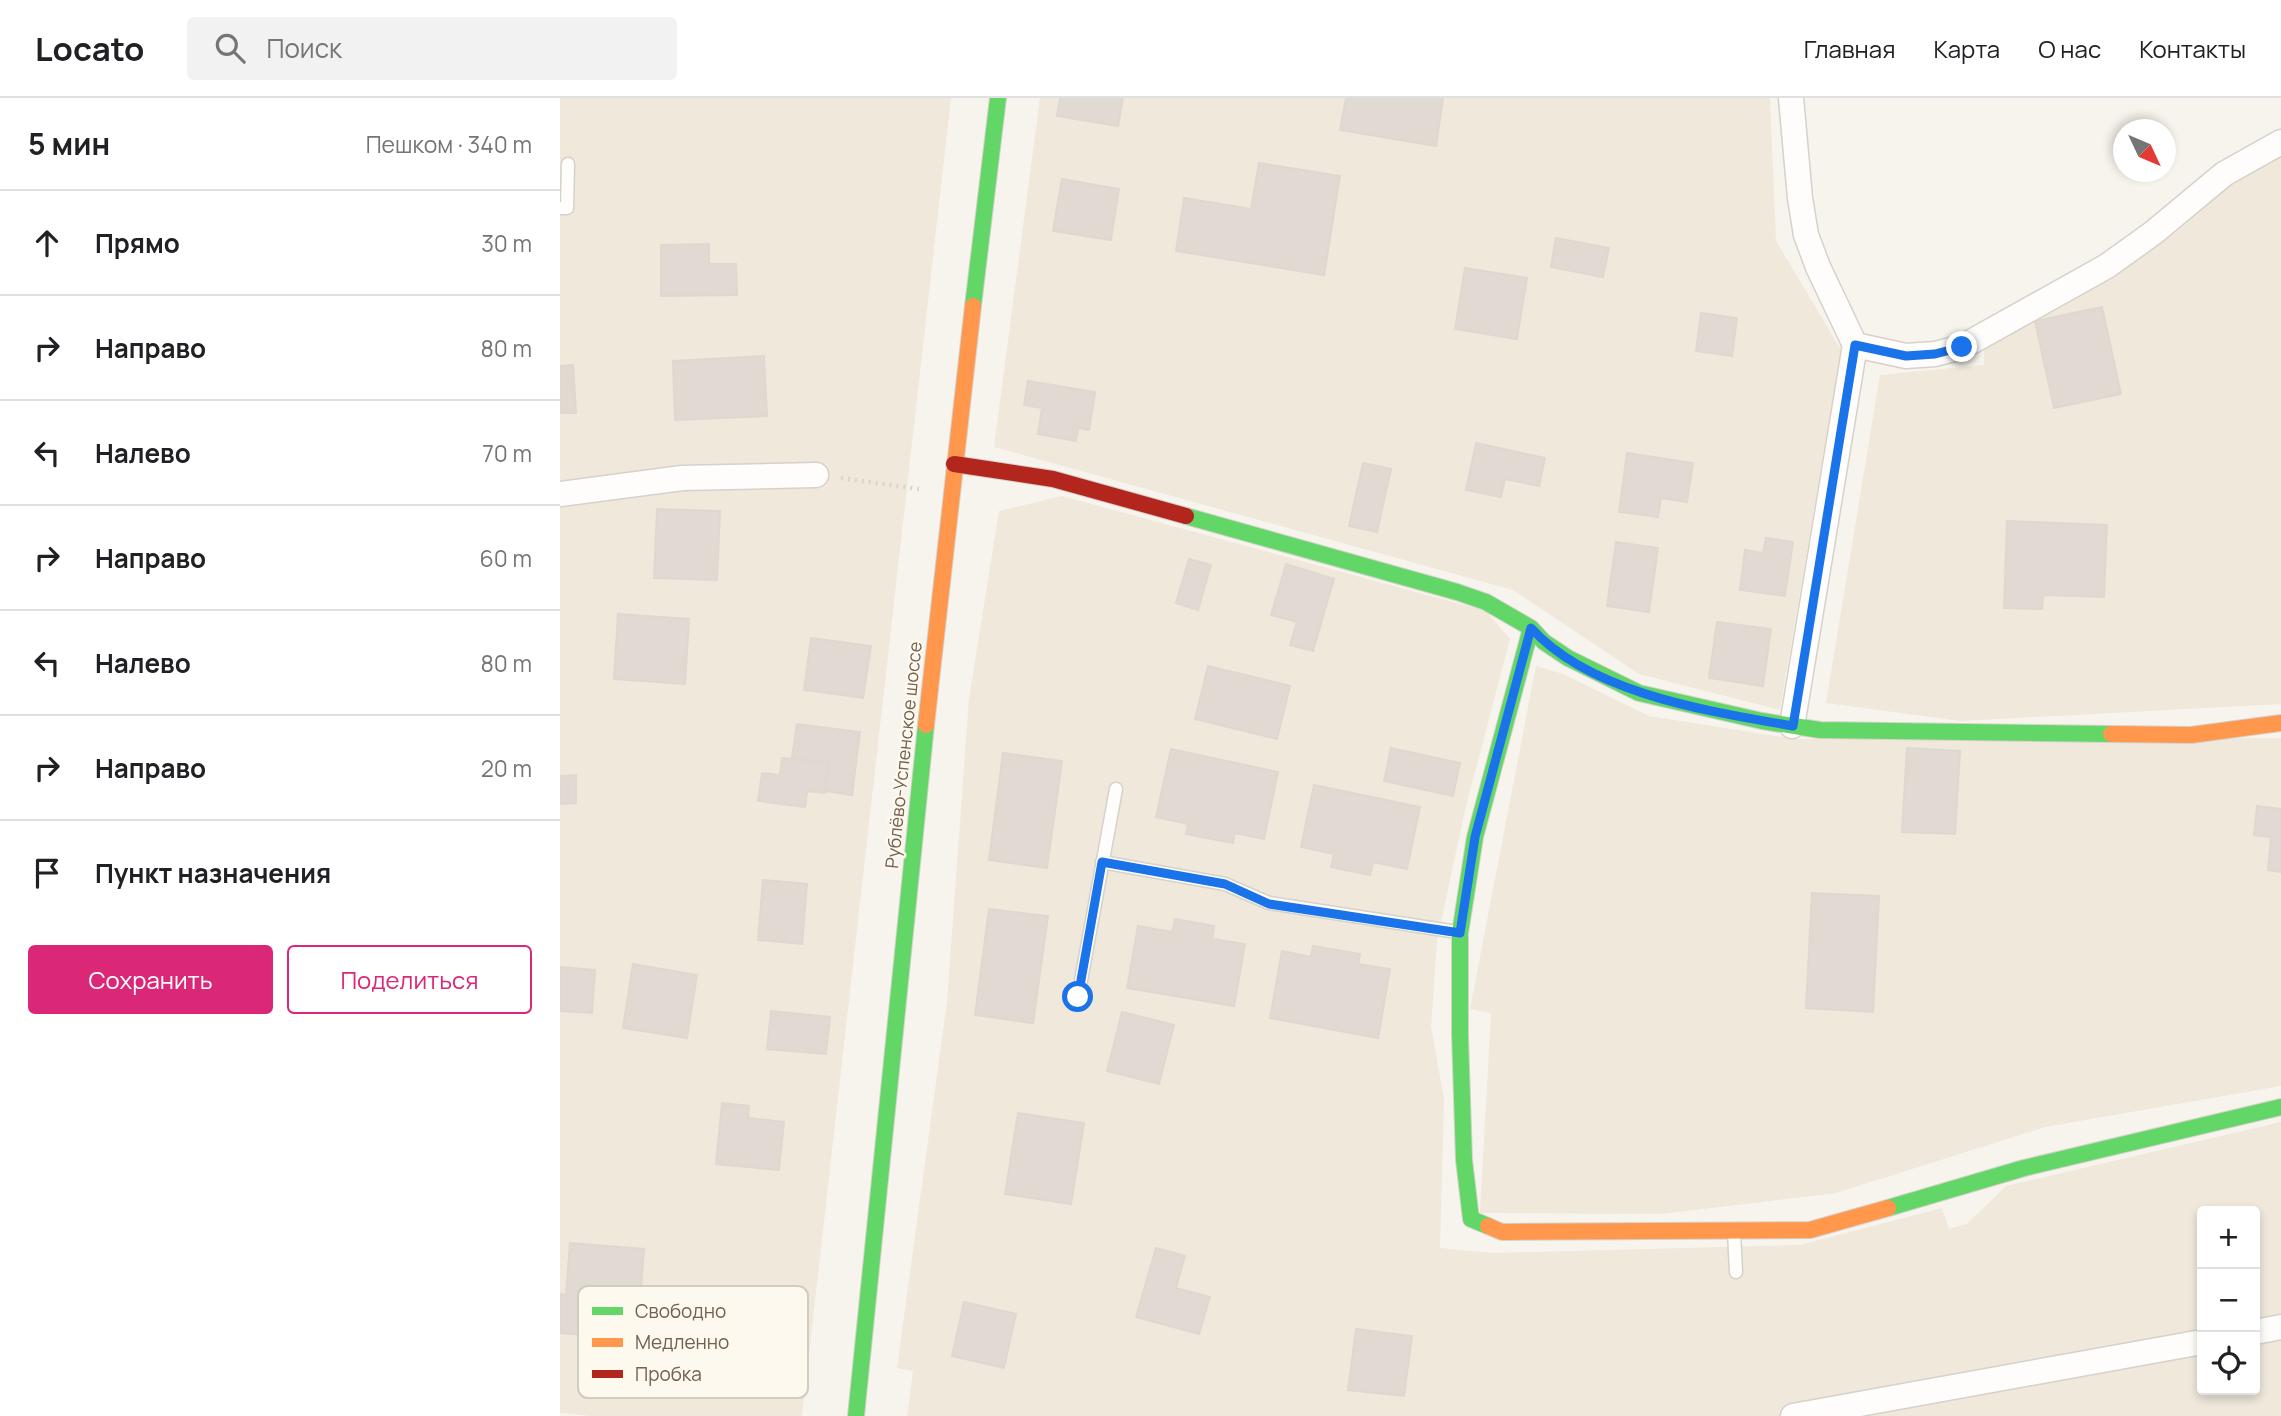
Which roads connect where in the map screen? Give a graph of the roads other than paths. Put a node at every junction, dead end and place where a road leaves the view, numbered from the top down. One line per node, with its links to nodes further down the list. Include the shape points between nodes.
1 (998, 98): 7 (street, Рублёво-Успенское шоссе)
2 (1791, 98): 6 (street, via 1806,235)
3 (2281, 142): 6 (street, via 2224,174 2106,266 1962,347 1906,356)
4 (568, 164): 5 (lane, via 567,208)
5 (560, 208)
6 (1855, 345): 12 (street)
7 (954, 464): 10 (street, via 1053,479 1457,592); 23 (street, Рублёво-Успенское шоссе)
8 (816, 475): 9 (street, via 682,478)
9 (560, 494)
10 (1531, 628): 12 (street, via 1568,658 1639,693); 15 (street, via 1475,837)
11 (2281, 723): 12 (street, via 2191,735)
12 (1793, 726)
13 (1116, 789): 14 (lane)
14 (1102, 862): 15 (lane, via 1225,884 1269,904); 16 (lane)
15 (1460, 933): 18 (street, via 1463,1146 1471,1219 1502,1233)
16 (1078, 997)
17 (2281, 1107): 18 (street, via 2024,1168 1810,1230)
18 (1734, 1231): 19 (lane)
19 (1736, 1272)
20 (2281, 1328): 21 (street)
21 (2260, 1331)
22 (2197, 1343): 24 (street)
23 (856, 1416)
24 (1793, 1416)

